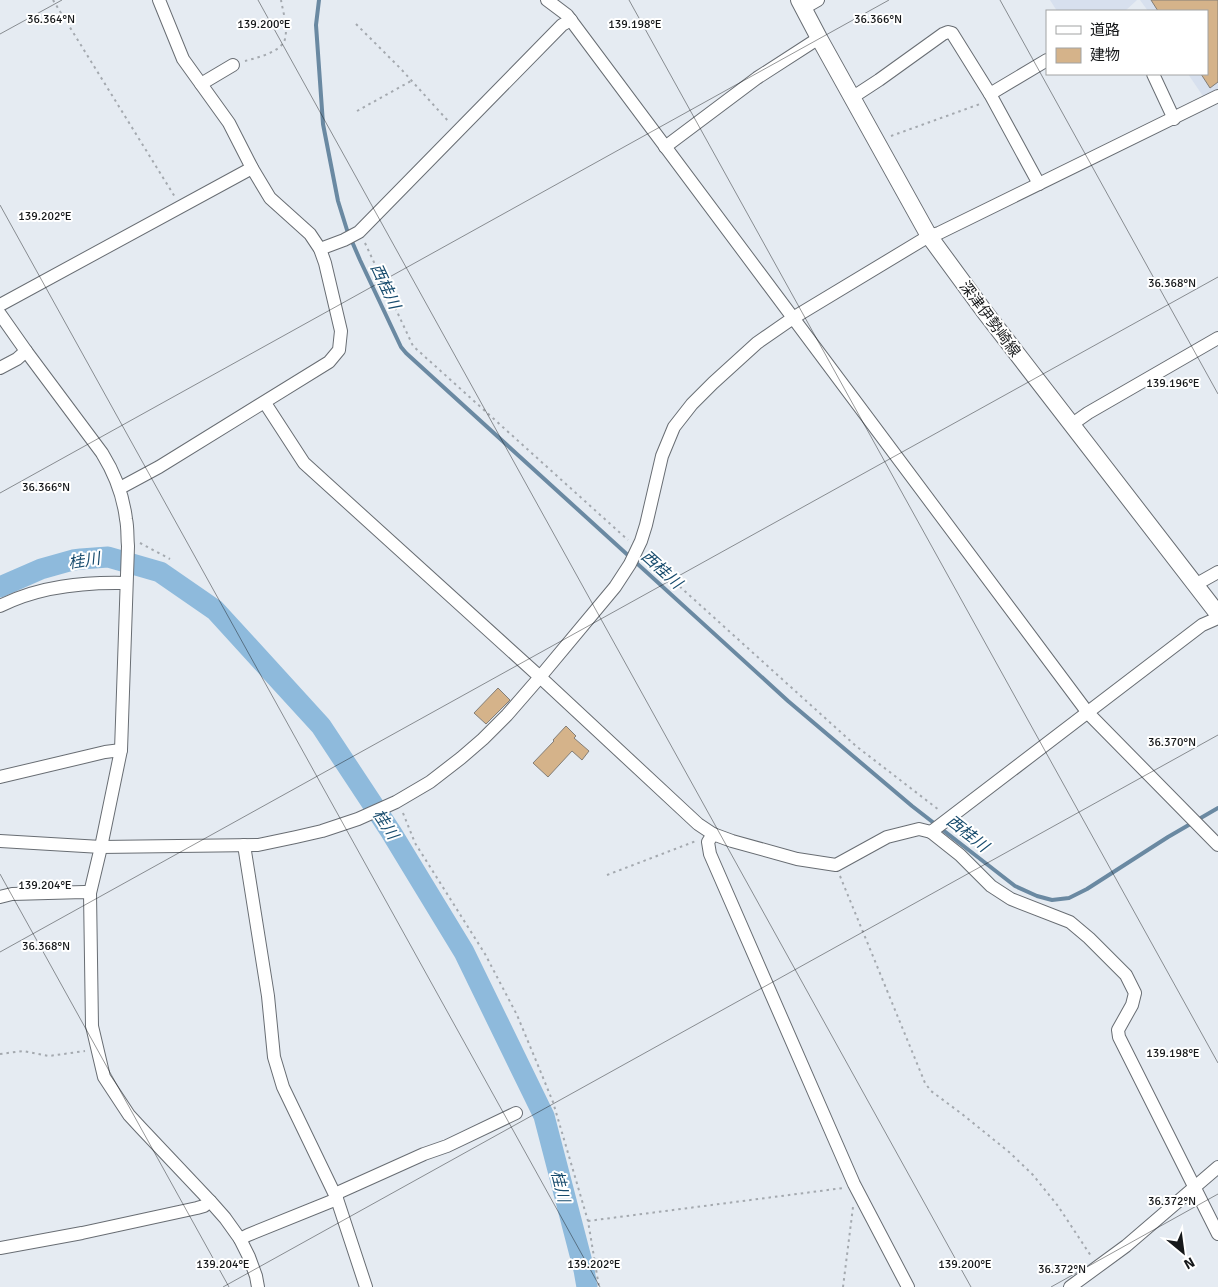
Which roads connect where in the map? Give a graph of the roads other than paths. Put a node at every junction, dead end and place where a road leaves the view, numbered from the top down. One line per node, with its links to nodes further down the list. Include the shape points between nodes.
1 (159, 0): 9 (street, via 183,58)
2 (547, 0): 4 (street)
3 (807, 3): 5 (main road, 深津伊勢崎線)
4 (571, 20): 14 (street); 18 (street, via 562,25 353,236)
5 (819, 38): 11 (main road, 深津伊勢崎線); 14 (street)
6 (1046, 61): 12 (street)
7 (233, 65): 9 (street)
8 (1153, 75): 13 (street)
9 (201, 84): 15 (street, via 229,123)
10 (1218, 96): 13 (street)
11 (853, 97): 12 (street, via 948,32 952,33); 17 (main road, 深津伊勢崎線)
12 (991, 97): 16 (street)
13 (1174, 119): 16 (street)
14 (665, 147): 21 (street)
15 (252, 168): 18 (street, via 270,198 310,234); 19 (street)
16 (1038, 184): 17 (street)
17 (929, 236): 21 (street); 26 (main road, 深津伊勢崎線)
18 (320, 249): 25 (street, via 341,330 340,350 329,362)
19 (0, 305)
20 (0, 314): 23 (street)
21 (793, 318): 34 (street, via 757,343 727,370 674,427 662,456 646,525 634,555 605,600); 35 (street)
22 (1218, 338): 26 (street, via 1088,412)
23 (26, 351): 24 (street); 27 (street, via 102,452)
24 (0, 368)
25 (265, 403): 27 (street); 34 (street, via 304,463)
26 (1072, 425): 30 (main road, 深津伊勢崎線)
27 (120, 488): 29 (street, via 127,521)
28 (1218, 572): 30 (street)
29 (126, 581): 31 (street, via 52,588 27,594); 36 (street)
30 (1195, 585): 32 (main road, 深津伊勢崎線)
31 (0, 606)
32 (1218, 614)
33 (1218, 618): 35 (street, via 1202,626)
34 (540, 677): 39 (street, via 698,824); 41 (street, via 461,758 430,782 394,803 322,831)
35 (1088, 712): 38 (street); 42 (street)
36 (120, 750): 37 (street); 43 (street)
37 (0, 777)
38 (940, 825): 39 (street, via 887,837 836,865 797,859); 48 (street, via 960,855 991,886 1012,899 1070,922 1126,975 1135,993 1118,1030 1119,1037)
39 (713, 834): 56 (street, via 708,842 710,854 856,1188)
40 (0, 841): 43 (street)
41 (244, 845): 43 (street); 49 (street, via 268,996 274,1057 283,1087)
42 (1218, 845)
43 (102, 847): 44 (street)
44 (90, 893): 45 (street); 50 (street, via 92,1026 104,1077 129,1115)
45 (0, 897)
46 (516, 1113): 49 (street)
47 (1218, 1167): 48 (street)
48 (1194, 1188): 51 (street); 57 (street, via 1126,1246)
49 (336, 1196): 52 (street); 55 (street)
50 (210, 1200): 52 (street); 53 (street, via 197,1208)
51 (1218, 1234)
52 (240, 1239): 54 (street)
53 (0, 1248)
54 (258, 1287)
55 (366, 1287)
56 (908, 1287)
57 (1070, 1287)

